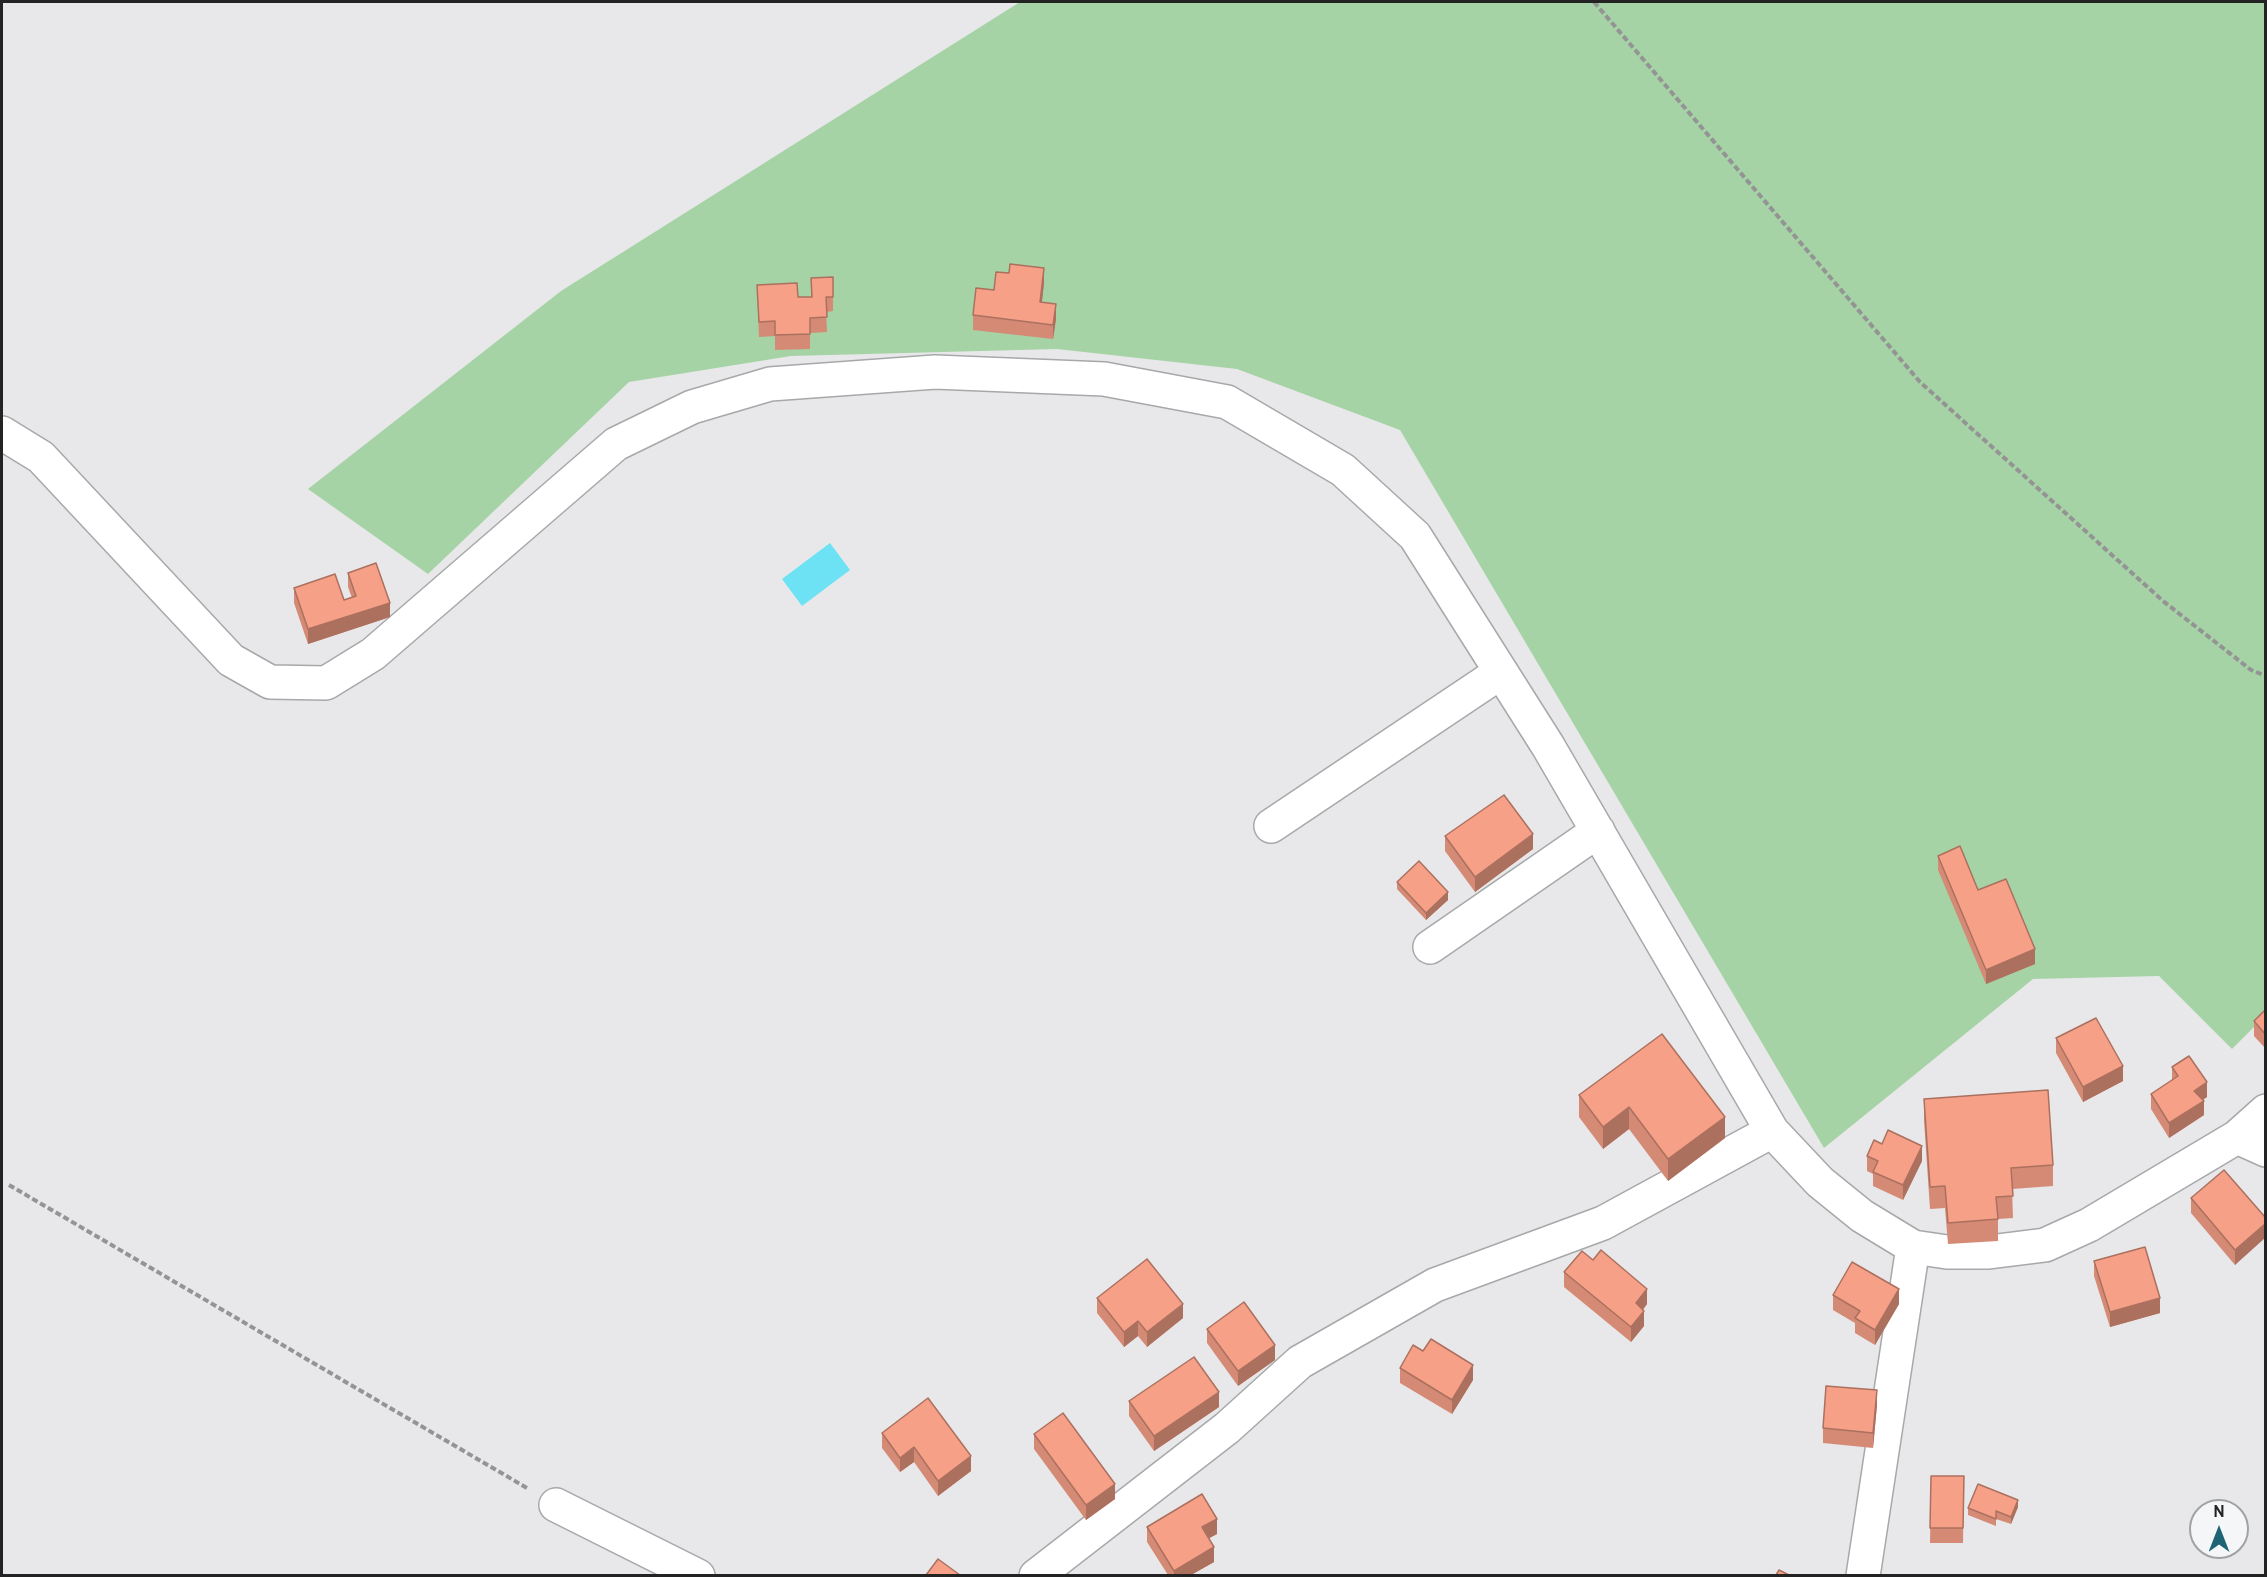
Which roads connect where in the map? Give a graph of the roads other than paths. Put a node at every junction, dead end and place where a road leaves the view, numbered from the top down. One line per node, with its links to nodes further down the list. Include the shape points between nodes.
1 (2, 434): 2 (street, via 41,457 231,660 270,682 326,683 373,654 616,444 692,407 770,384 934,372 1104,379 1227,402 1343,470 1415,536)
2 (1501, 672): 3 (street); 4 (street)
3 (1271, 826)
4 (1598, 831): 5 (street); 7 (street)
5 (1430, 947)
6 (2265, 1111): 8 (street)
7 (1772, 1131): 9 (street, via 1820,1182 1862,1216); 12 (street, via 1603,1223 1435,1285 1300,1362 1227,1428)
8 (2251, 1144): 9 (street, via 2045,1245 1989,1252)
9 (1913, 1247): 13 (street)
10 (556, 1505): 11 (street)
11 (699, 1575)
12 (1036, 1575)
13 (1863, 1575)

